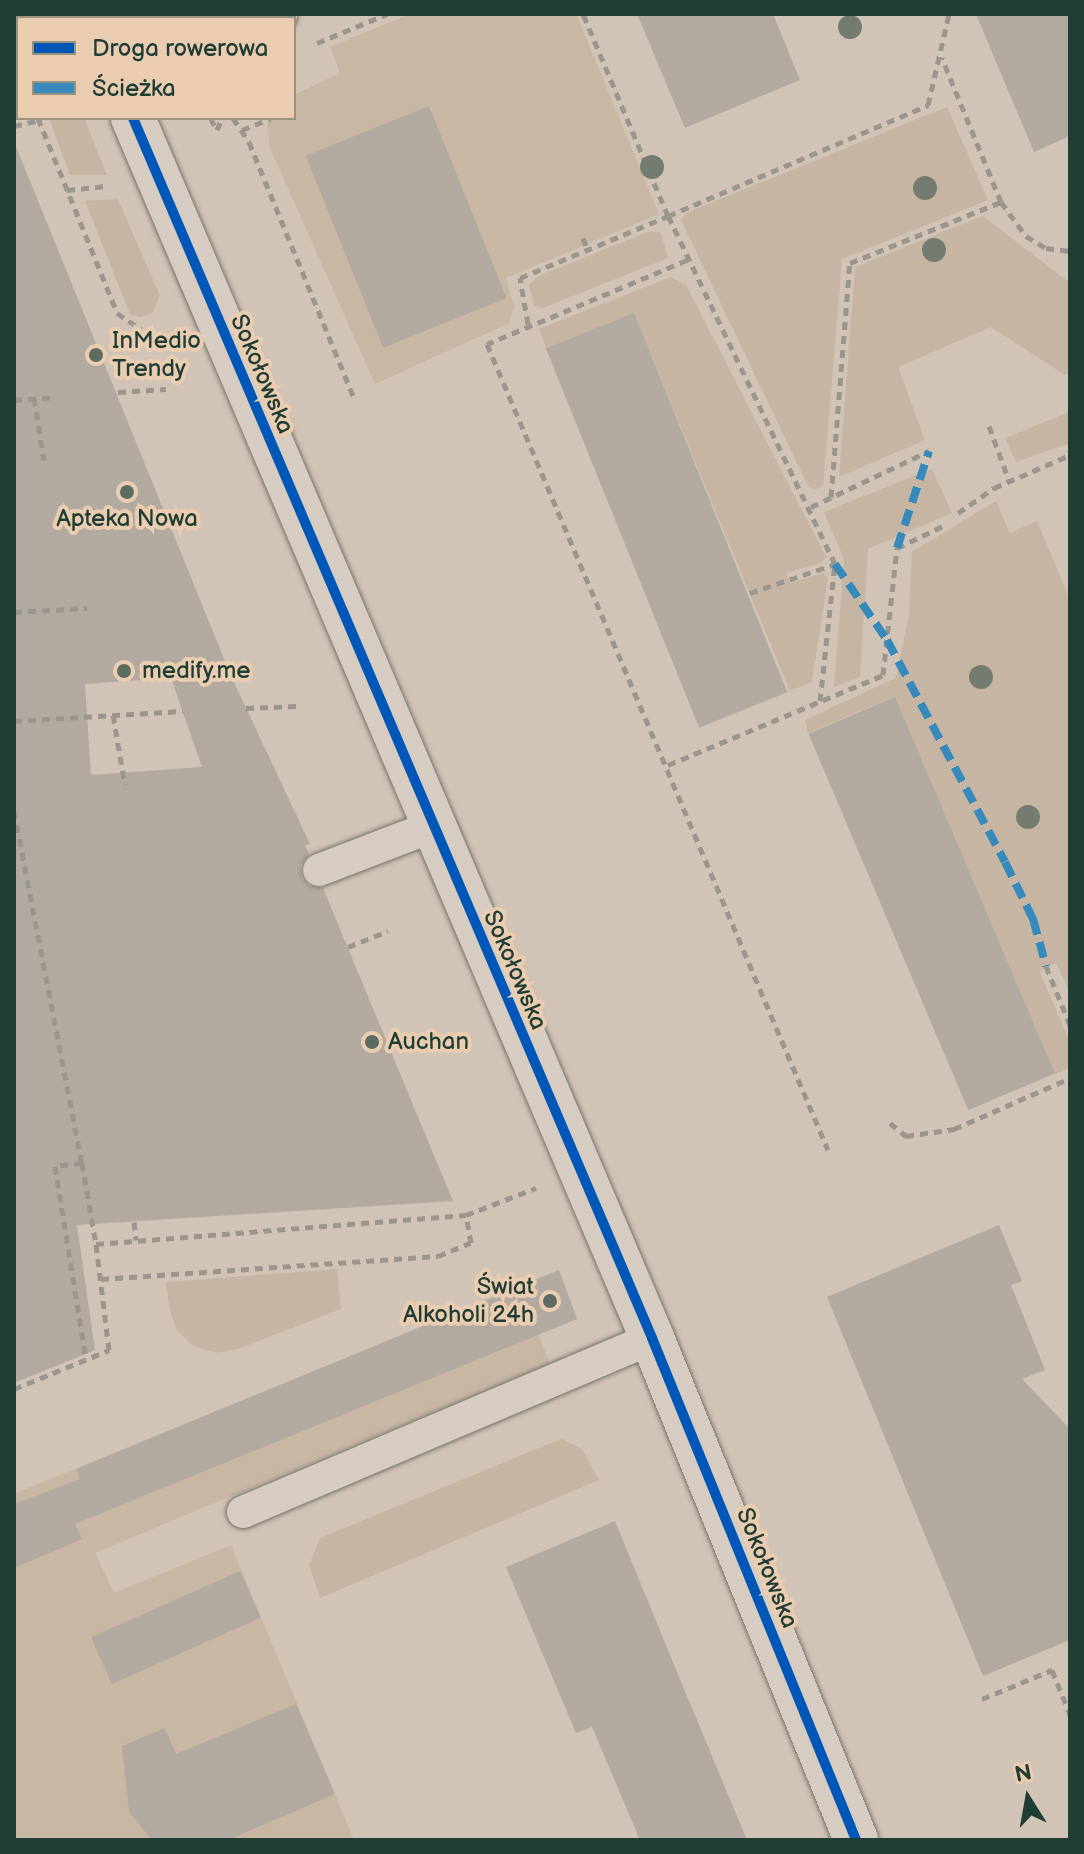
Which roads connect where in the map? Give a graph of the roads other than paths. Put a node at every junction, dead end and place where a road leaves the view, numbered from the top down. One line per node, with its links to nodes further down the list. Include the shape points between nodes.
1 (134, 120): 2 (street, Sokołowska)
2 (431, 827): 3 (lane); 4 (street, Sokołowska)
3 (319, 870)
4 (652, 1338): 5 (lane); 6 (street, Sokołowska)
5 (243, 1512)
6 (856, 1840)

